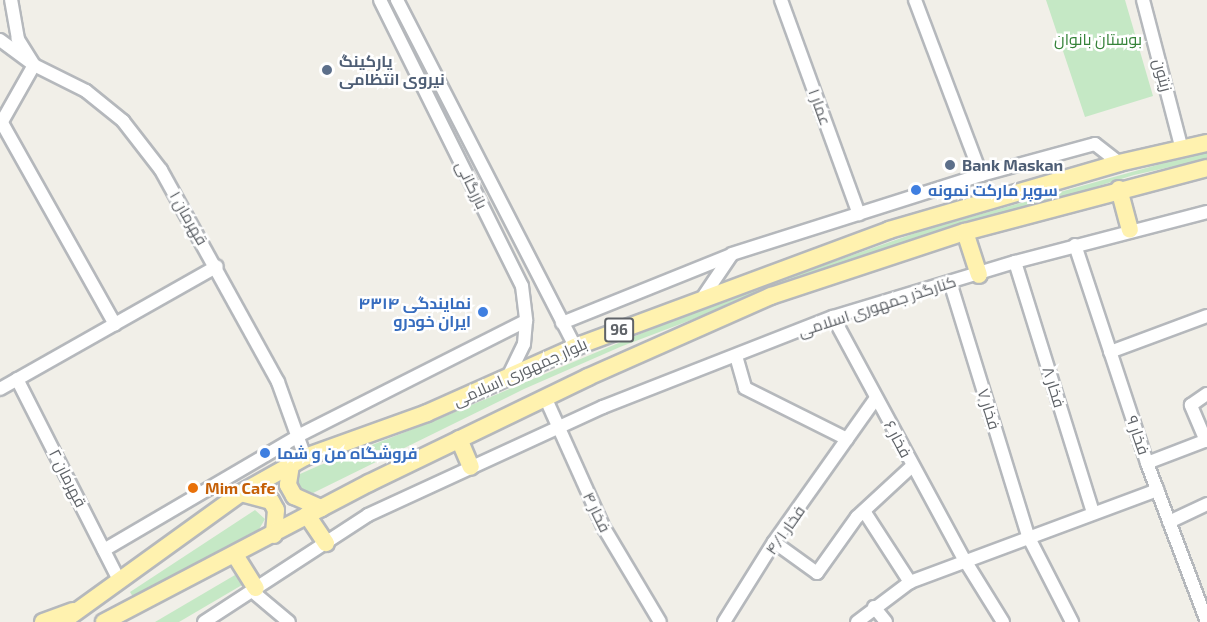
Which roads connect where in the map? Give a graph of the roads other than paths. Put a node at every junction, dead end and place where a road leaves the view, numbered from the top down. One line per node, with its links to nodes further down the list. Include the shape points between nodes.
1 (11, 0): 8 (street, via 18,39)
2 (380, 0): 10 (street, بازرگانی)
3 (397, 0): 9 (street, بازرگانی)
4 (781, 0): 19 (street, عمار ۱)
5 (915, 0): 16 (street)
6 (1143, 0): 13 (street, زیتون)
7 (0, 40): 8 (street, قهرمان ۱)
8 (34, 65): 11 (street); 25 (street, قهرمان ۱, via 86,91 123,121 161,170)
9 (456, 115): 10 (street); 27 (street, بازرگانی)
10 (441, 122): 29 (street, بازرگانی)
11 (1, 124): 35 (street)
12 (1207, 144): 13 (main road, بلوار جمهوری اسلامی / 96)
13 (1182, 150): 14 (main road, بلوار جمهوری اسلامی / 96)
14 (1119, 163): 16 (street, via 1095,144); 30 (main road, بلوار جمهوری اسلامی / 96, via 889,231)
15 (1207, 168): 17 (main road, بلوار جمهوری اسلامی / 96)
16 (981, 175): 19 (street)
17 (1119, 189): 20 (main road); 21 (main road, بلوار جمهوری اسلامی / 96)
18 (1207, 212): 20 (street, کنارگذر جمهوری اسلامی)
19 (859, 214): 23 (street)
20 (1130, 230): 22 (street, کنارگذر جمهوری اسلامی)
21 (965, 232): 26 (main road); 43 (main road, بلوار جمهوری اسلامی / 96, via 771,296)
22 (1075, 245): 24 (street, کنارگذر جمهوری اسلامی); 37 (street, فخار ۹)
23 (732, 254): 30 (street); 34 (street)
24 (1015, 262): 26 (street, کنارگذر جمهوری اسلامی); 59 (street, فخار ۸)
25 (217, 266): 35 (street); 46 (street, قهرمان ۱, via 278,382)
26 (979, 275): 28 (street, کنارگذر جمهوری اسلامی)
27 (541, 280): 29 (street, via 534,291); 34 (street, بازرگانی)
28 (950, 282): 32 (street, کنارگذر جمهوری اسلامی); 62 (street, فخار ۷)
29 (522, 286): 33 (street, بازرگانی)
30 (700, 300): 36 (main road, بلوار جمهوری اسلامی / 96)
31 (1207, 316): 37 (street)
32 (833, 317): 38 (street, کنارگذر جمهوری اسلامی); 44 (street, فخار ۶)
33 (526, 321): 39 (street, بازرگانی, via 524,345); 46 (street)
34 (562, 323): 36 (street, بازرگانی)
35 (115, 324): 40 (street)
36 (575, 347): 39 (main road, بلوار جمهوری اسلامی / 96)
37 (1110, 352): 51 (street, فخار ۹)
38 (736, 356): 45 (street, کنارگذر جمهوری اسلامی); 48 (street, via 745,388)
39 (508, 377): 50 (main road, بلوار جمهوری اسلامی / 96, via 427,413)
40 (17, 379): 41 (street); 65 (street, قهرمان ۲)
41 (0, 389)
42 (1207, 394): 49 (street, via 1191,405)
43 (545, 397): 45 (street, فخار ۴); 47 (main road, بلوار جمهوری اسلامی / 96)
44 (876, 398): 48 (street, فخار ۴/۱); 52 (street, فخار ۶)
45 (556, 427): 53 (street, کنارگذر جمهوری اسلامی); 77 (street, فخار ۴, via 604,528)
46 (300, 435): 50 (street, قهرمان ۱); 65 (street)
47 (459, 439): 53 (main road); 58 (main road, بلوار جمهوری اسلامی / 96)
48 (847, 439): 63 (street, فخار ۴/۱)
49 (1206, 440): 51 (street)
50 (298, 461): 55 (main road, بلوار جمهوری اسلامی / 96); 58 (main road, via 288,485 294,496)
51 (1147, 463): 54 (street, فخار ۹)
52 (912, 466): 57 (street); 67 (street, فخار ۶)
53 (471, 467): 64 (street, کنارگذر جمهوری اسلامی, via 368,515)
54 (1157, 490): 59 (street); 60 (street, فخار ۹)
55 (241, 493): 61 (main road, via 271,501 276,510); 68 (main road, بلوار جمهوری اسلامی / 96)
56 (1207, 504): 60 (street)
57 (864, 511): 63 (street, via 817,573); 69 (street)
58 (314, 512): 61 (main road, بلوار جمهوری اسلامی / 96); 64 (main road)
59 (1093, 513): 62 (street)
60 (1169, 522): 83 (street, فخار ۹)
61 (274, 535): 66 (main road, بلوار جمهوری اسلامی / 96)
62 (1028, 536): 67 (street); 82 (street, فخار ۷)
63 (774, 542): 78 (street, فخار ۴/۱)
64 (326, 543): 70 (street, کنارگذر جمهوری اسلامی)
65 (104, 550): 68 (street, قهرمان ۲)
66 (235, 555): 70 (main road); 74 (main road, بلوار جمهوری اسلامی / 96)
67 (964, 559): 69 (street); 81 (street, فخار ۶)
68 (118, 578): 72 (main road, بلوار جمهوری اسلامی / 96)
69 (910, 582): 71 (street)
70 (254, 590): 75 (street, کنارگذر جمهوری اسلامی); 76 (street)
71 (874, 606): 79 (street); 80 (street)
72 (68, 617): 73 (main road, 96)
73 (43, 622)
74 (104, 622)
75 (204, 622)
76 (289, 622)
77 (660, 622)
78 (724, 622)
79 (857, 622)
80 (886, 622)
81 (1003, 622)
82 (1072, 622)
83 (1207, 622)

